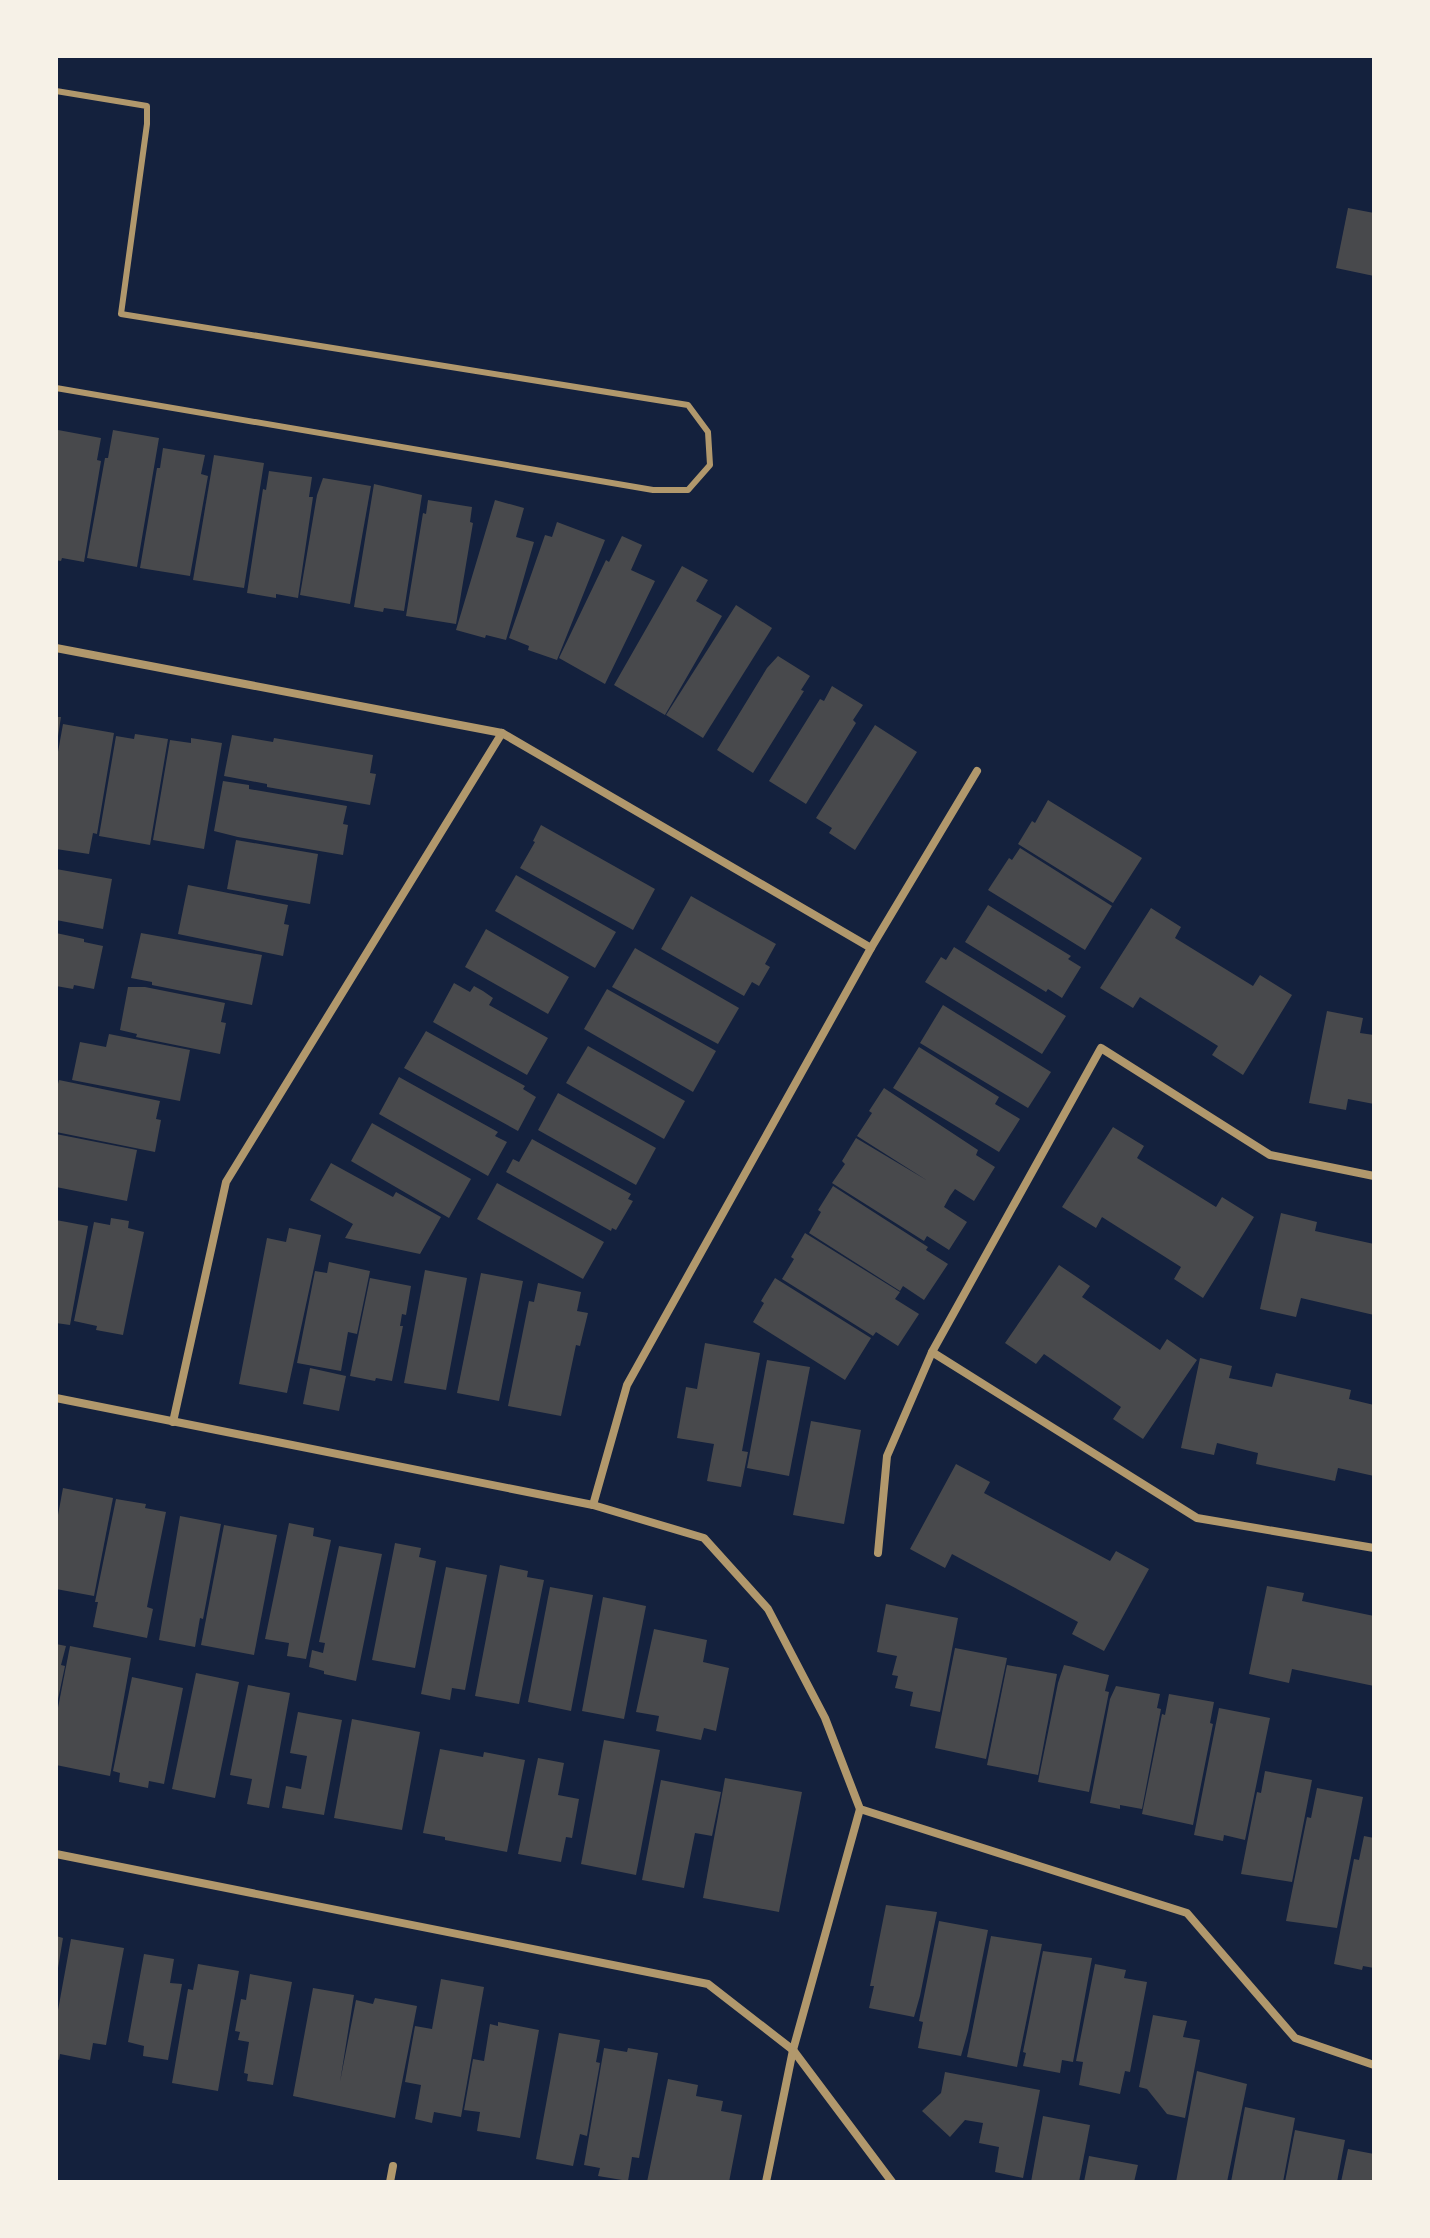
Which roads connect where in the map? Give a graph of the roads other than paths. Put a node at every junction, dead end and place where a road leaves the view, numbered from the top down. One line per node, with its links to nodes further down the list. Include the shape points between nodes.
1 (56, 91): 2 (lane, via 147,106 121,314 688,405 708,432 710,465 688,490 653,490)
2 (56, 388)
3 (56, 648): 4 (street)
4 (502, 733): 6 (street); 10 (street, via 226,1182)
5 (977, 771): 6 (street)
6 (871, 948): 11 (street, via 627,1385)
7 (1374, 1176): 8 (street, via 1270,1155 1101,1048)
8 (932, 1352): 12 (street, via 1197,1518); 13 (street, via 887,1456)
9 (56, 1398): 10 (street)
10 (173, 1422): 11 (street)
11 (593, 1505): 14 (street, via 704,1538 768,1609 825,1718)
12 (1374, 1548)
13 (878, 1553)
14 (860, 1809): 16 (street); 17 (street, via 1187,1913 1295,2038)
15 (56, 1854): 16 (street, via 708,1984)
16 (793, 2050): 20 (street); 21 (street)
17 (1374, 2065)
18 (393, 2166): 19 (street)
19 (390, 2182)
20 (766, 2182)
21 (892, 2182)

